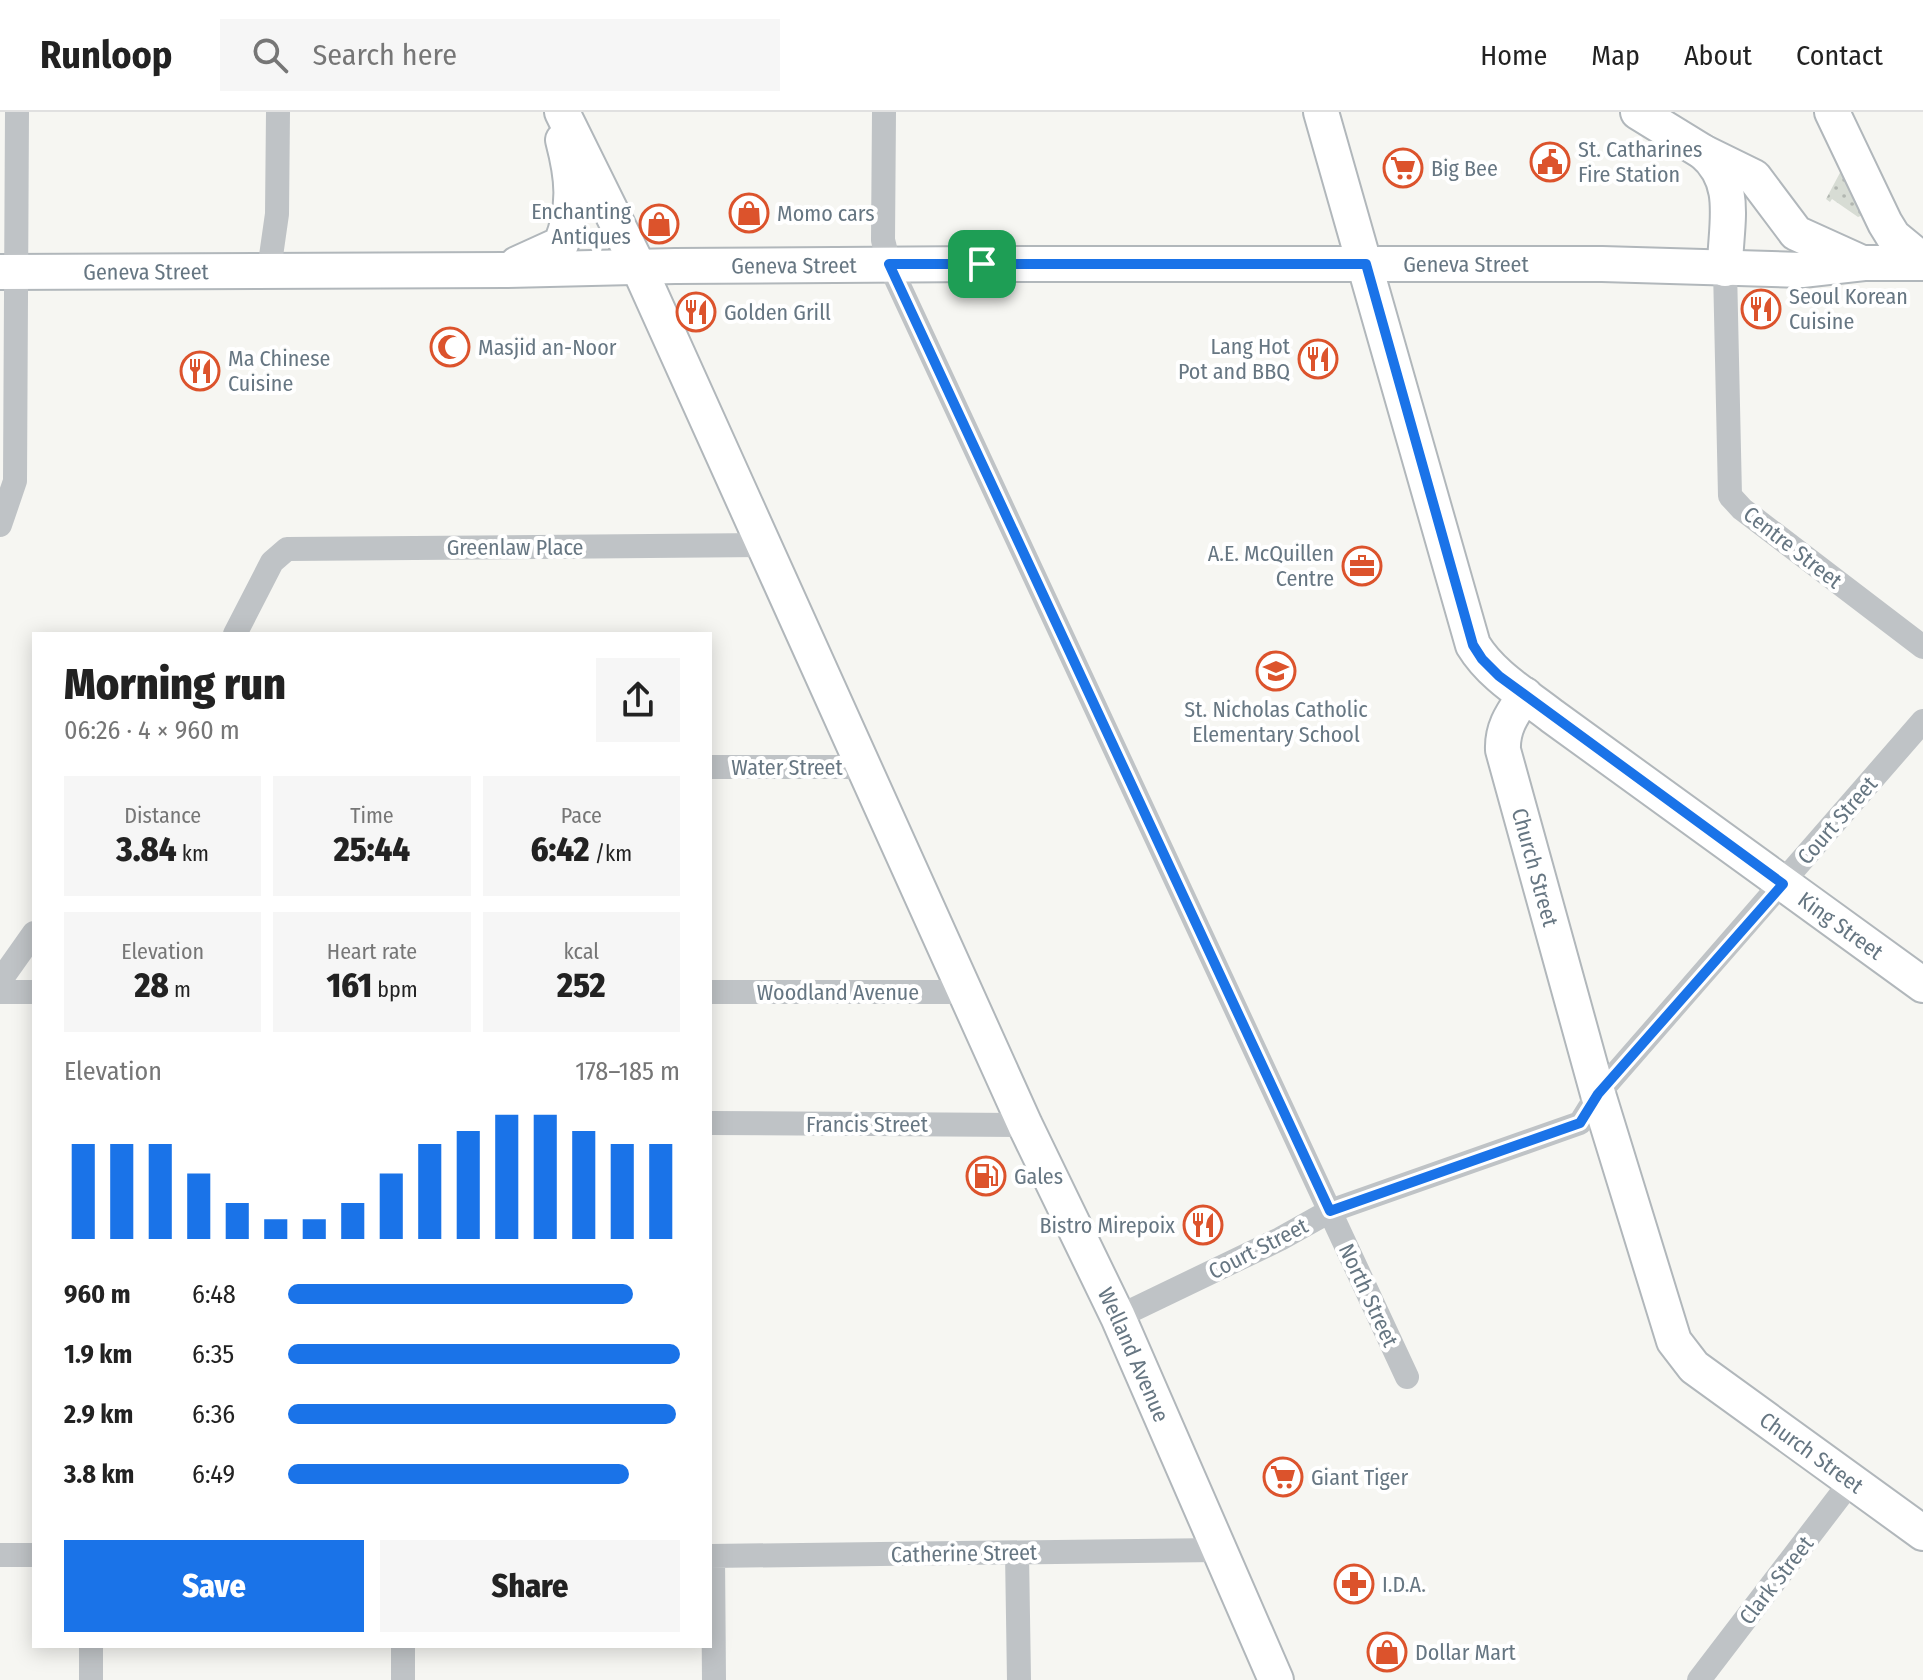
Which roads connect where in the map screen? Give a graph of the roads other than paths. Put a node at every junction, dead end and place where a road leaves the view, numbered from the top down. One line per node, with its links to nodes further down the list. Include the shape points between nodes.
1 (17, 112): 18 (street)
2 (278, 112): 16 (street, via 277,214)
3 (559, 112): 14 (main road, Welland Avenue); 17 (main road, via 571,169 571,217 561,244)
4 (884, 112): 12 (street, North Street, via 883,240)
5 (1321, 112): 13 (main road)
6 (1638, 112): 9 (main road)
7 (1832, 112): 10 (main road, via 1885,223)
8 (1843, 112): 10 (main road)
9 (1703, 152): 11 (main road, via 1754,177 1796,233); 15 (main road, via 1717,163 1728,194)
10 (1923, 261): 11 (main road, Geneva Street)
11 (1864, 263): 15 (main road, Geneva Street, via 1802,270)
12 (889, 264): 13 (main road, Geneva Street); 14 (main road, Geneva Street); 38 (street, North Street)
13 (1366, 264): 15 (main road, Geneva Street); 23 (main road, via 1473,645 1491,668)
14 (638, 266): 17 (main road, Geneva Street); 20 (main road, Welland Avenue)
15 (1725, 269): 22 (street, Centre Street, via 1730,496)
16 (269, 270): 17 (main road, Geneva Street); 18 (main road, Geneva Street)
17 (505, 270)
18 (9, 272): 19 (street, via 15,481)
19 (0, 525)
20 (763, 545): 21 (street, Greenlaw Place, via 287,549 272,562); 26 (main road, Welland Avenue)
21 (236, 632)
22 (1923, 647)
23 (1525, 695): 27 (main road, King Street); 35 (main road, Church Street, via 1502,736 1503,750)
24 (1923, 721): 27 (street, Court Street)
25 (712, 767): 26 (street, Water Street)
26 (865, 767): 34 (main road, Welland Avenue)
27 (1783, 884): 30 (main road, King Street); 35 (street, Court Street)
28 (32, 936): 29 (street)
29 (0, 981)
30 (1923, 985)
31 (0, 992): 32 (street)
32 (32, 992)
33 (712, 992): 34 (street, Woodland Avenue)
34 (966, 992): 37 (main road, Welland Avenue)
35 (1598, 1094): 38 (street, Court Street, via 1580,1123); 41 (main road, Church Street, via 1674,1341 1694,1367)
36 (712, 1123): 37 (street, Francis Street)
37 (1025, 1125): 39 (main road, Welland Avenue)
38 (1330, 1211): 39 (street, Court Street); 40 (street, North Street)
39 (1118, 1317): 43 (main road, Welland Avenue)
40 (1407, 1377)
41 (1852, 1480): 42 (main road, Church Street); 55 (street, Clark Street)
42 (1923, 1533)
43 (1218, 1550): 44 (street, Catherine Street); 54 (main road, Welland Avenue)
44 (1017, 1553): 47 (street, Catherine Street); 53 (street)
45 (0, 1555): 46 (street)
46 (32, 1555)
47 (712, 1556): 52 (street)
48 (91, 1648): 50 (street)
49 (403, 1648): 51 (street)
50 (91, 1680)
51 (403, 1680)
52 (714, 1680)
53 (1019, 1680)
54 (1276, 1680)
55 (1699, 1680)

